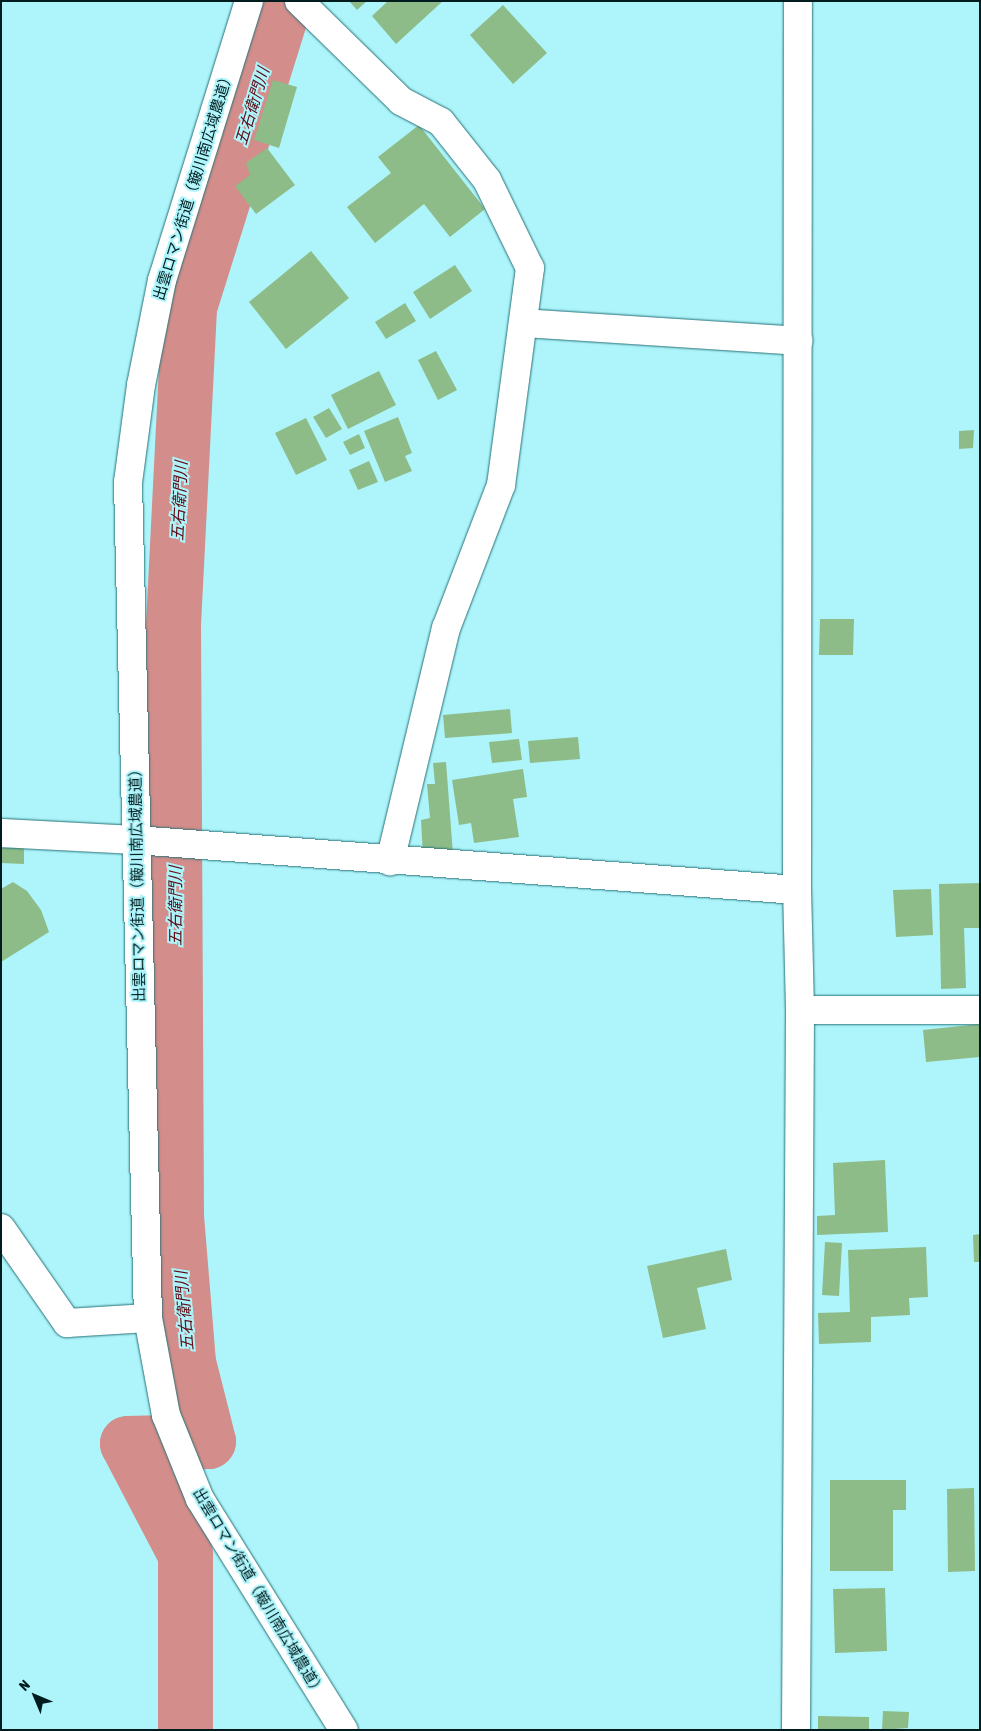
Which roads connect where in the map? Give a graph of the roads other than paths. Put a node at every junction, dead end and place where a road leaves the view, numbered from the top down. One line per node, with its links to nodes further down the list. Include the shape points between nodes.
1 (249, 1): 7 (street, 出雲ロマン街道（簸川南広域農道）, via 162,280 141,385 128,482)
2 (299, 1): 4 (street, via 401,101 441,122 486,180 530,268)
3 (798, 1): 5 (street)
4 (523, 323): 5 (street); 8 (street, via 501,485 446,628)
5 (798, 341): 9 (street)
6 (1, 833): 7 (street)
7 (136, 840): 8 (street); 13 (street, 出雲ロマン街道（簸川南広域農道）)
8 (390, 861): 9 (street)
9 (797, 890): 10 (street)
10 (800, 1010): 11 (street); 15 (street)
11 (980, 1010)
12 (1, 1228): 13 (street, via 67,1323)
13 (148, 1318): 14 (street, 出雲ロマン街道（簸川南広域農道）, via 166,1415 200,1499)
14 (344, 1730)
15 (796, 1730)

